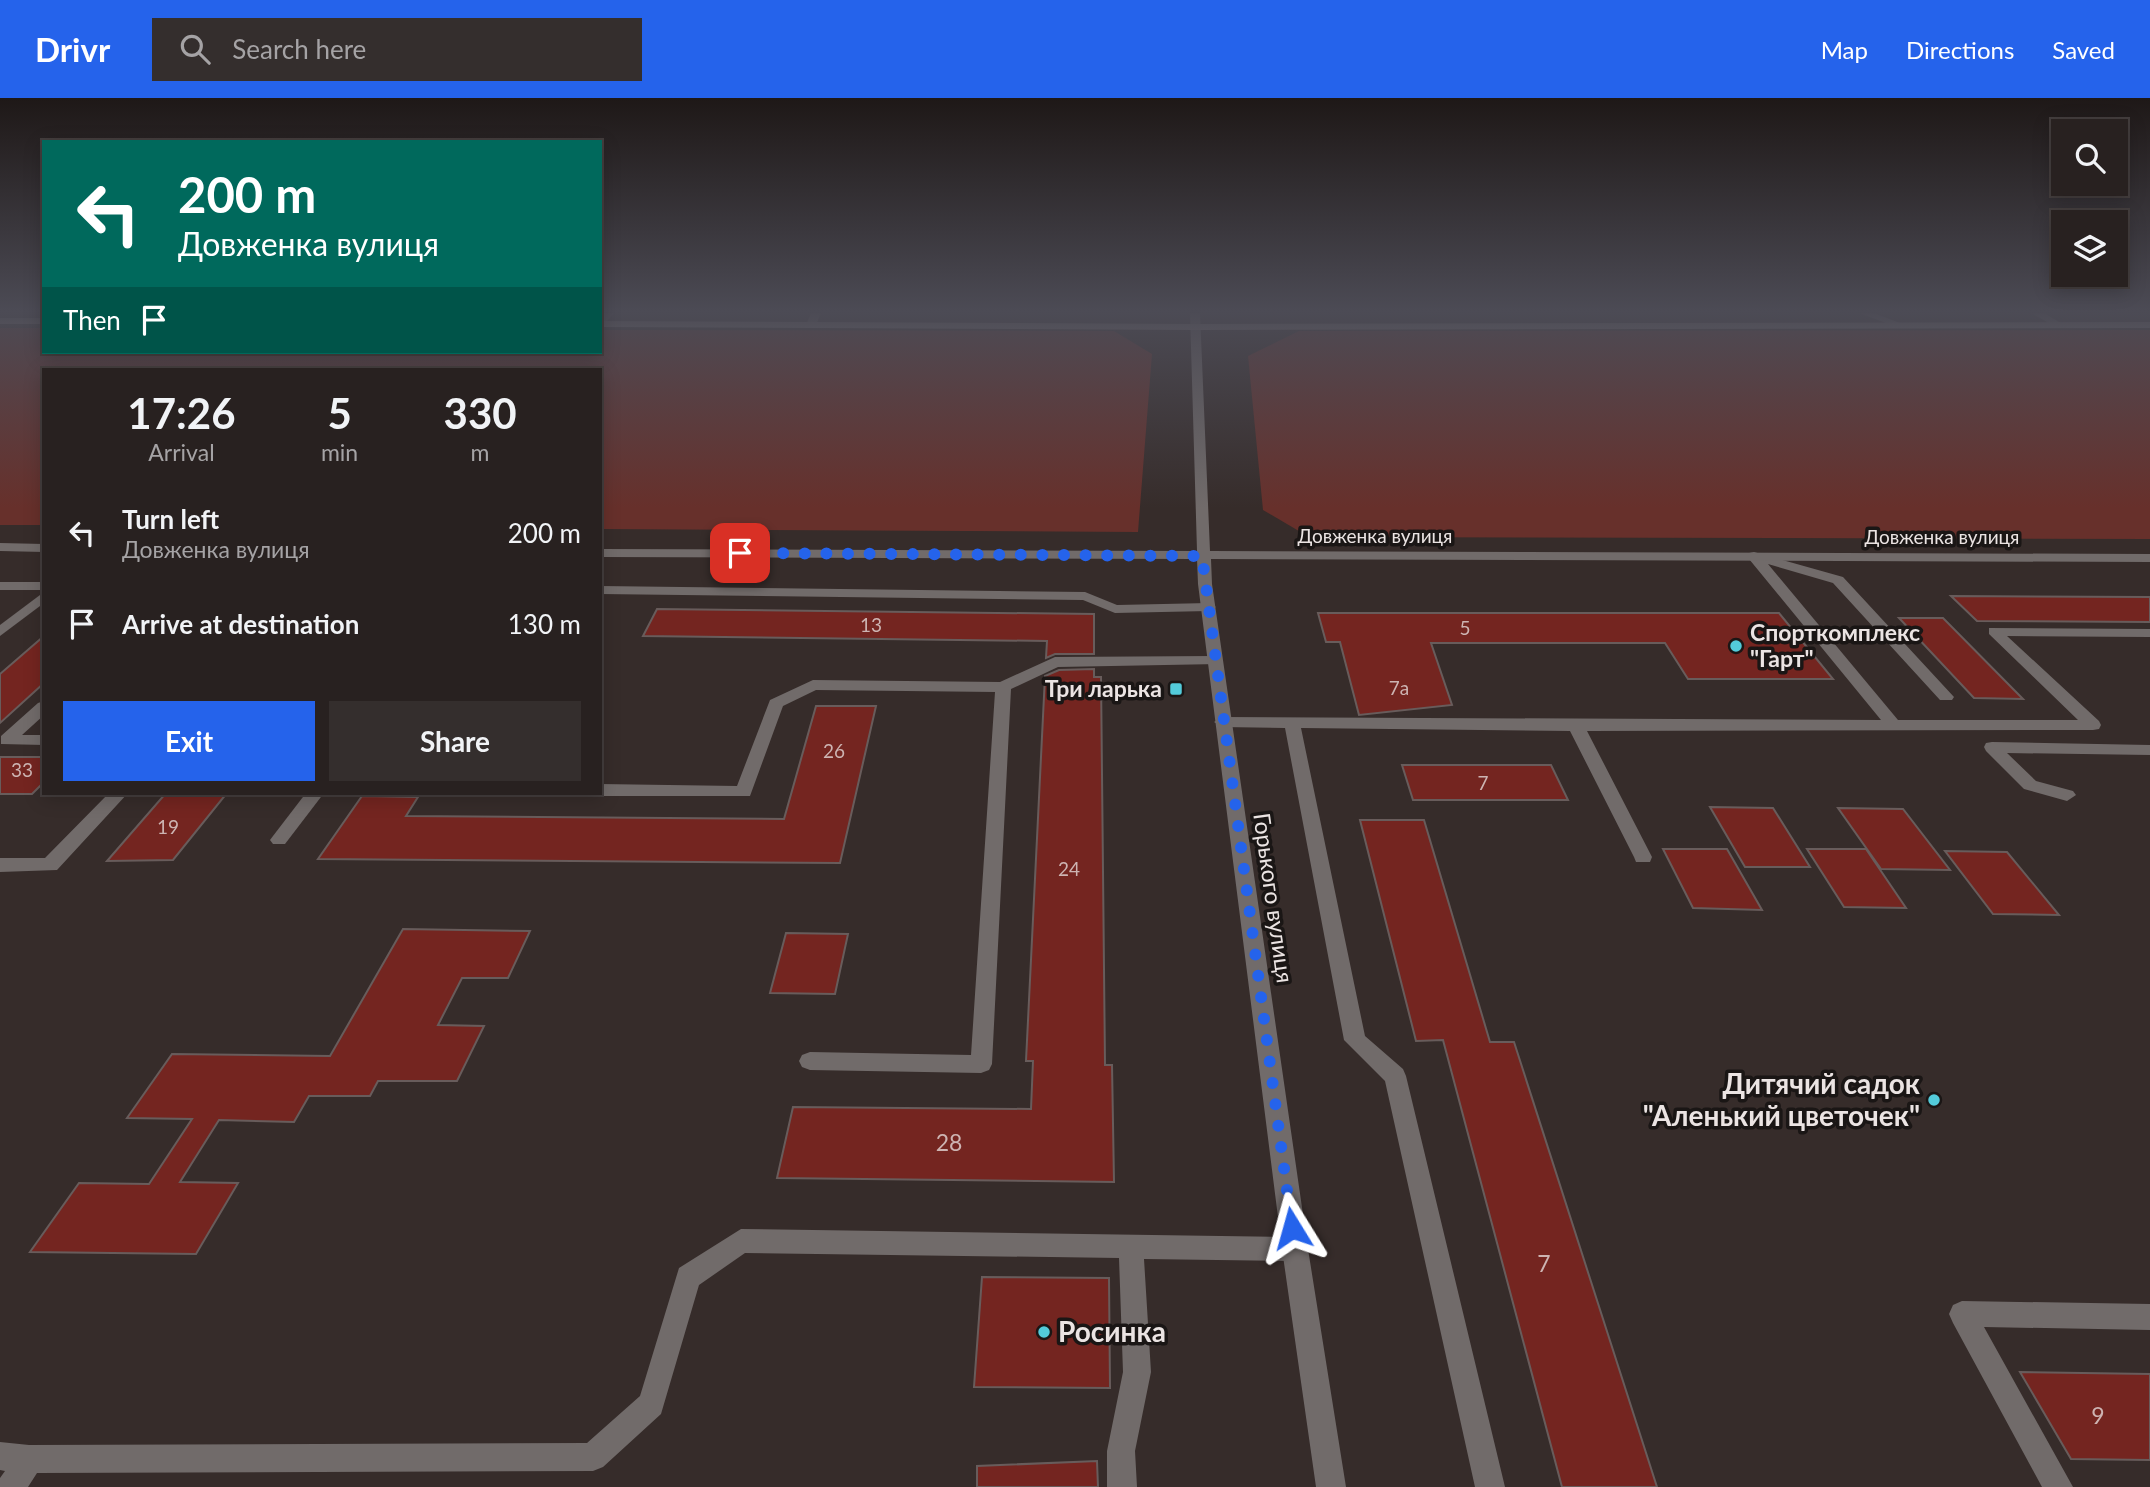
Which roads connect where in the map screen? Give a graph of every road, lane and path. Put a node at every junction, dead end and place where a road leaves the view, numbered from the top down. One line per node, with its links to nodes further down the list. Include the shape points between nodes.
1 (1198, 378): 5 (street, Горького вулиця)
2 (0, 547): 3 (street)
3 (42, 548)
4 (602, 552): 5 (street, Довженка вулиця)
5 (1202, 556): 6 (street, Довженка вулиця); 12 (street, Горького вулиця)
6 (1754, 556): 7 (street, Довженка вулиця); 17 (street, via 1838,580); 22 (street)
7 (2150, 558)
8 (0, 586): 9 (street)
9 (42, 586)
10 (602, 590): 12 (street, via 1084,596 1115,609)
11 (42, 598): 13 (street)
12 (1209, 607): 15 (street, Горького вулиця)
13 (0, 632)
14 (2150, 633): 23 (street, via 1994,631 2093,725)
15 (1214, 661): 16 (street, via 1055,663); 19 (street, Горького вулиця)
16 (1003, 687): 27 (street, via 813,685 776,703 744,792); 34 (street, via 981,1064)
17 (1946, 697)
18 (42, 708): 24 (street, via 7,740)
19 (1222, 722): 20 (street); 36 (street, Горького вулиця)
20 (1292, 722): 21 (street); 43 (street, via 1355,1040 1395,1076)
21 (1576, 726): 22 (street); 32 (street)
22 (1894, 726): 23 (street)
23 (1944, 727): 25 (street)
24 (42, 740)
25 (1992, 747): 26 (street); 28 (street, via 2030,785)
26 (2150, 750)
27 (602, 790)
28 (2067, 794)
29 (118, 795): 33 (street, via 50,865)
30 (313, 795): 31 (street)
31 (279, 840)
32 (1643, 857)
33 (0, 865)
34 (810, 1061)
35 (1131, 1249): 36 (street); 39 (street, via 741,1241 688,1277 651,1404 593,1457); 41 (street, via 1137,1372 1121,1451)
36 (1295, 1250): 42 (street, Горького вулиця)
37 (2150, 1317): 44 (street, via 1962,1314)
38 (0, 1456): 39 (street)
39 (29, 1459): 40 (street)
40 (11, 1487)
41 (1122, 1487)
42 (1331, 1487)
43 (1490, 1487)
44 (2058, 1487)

